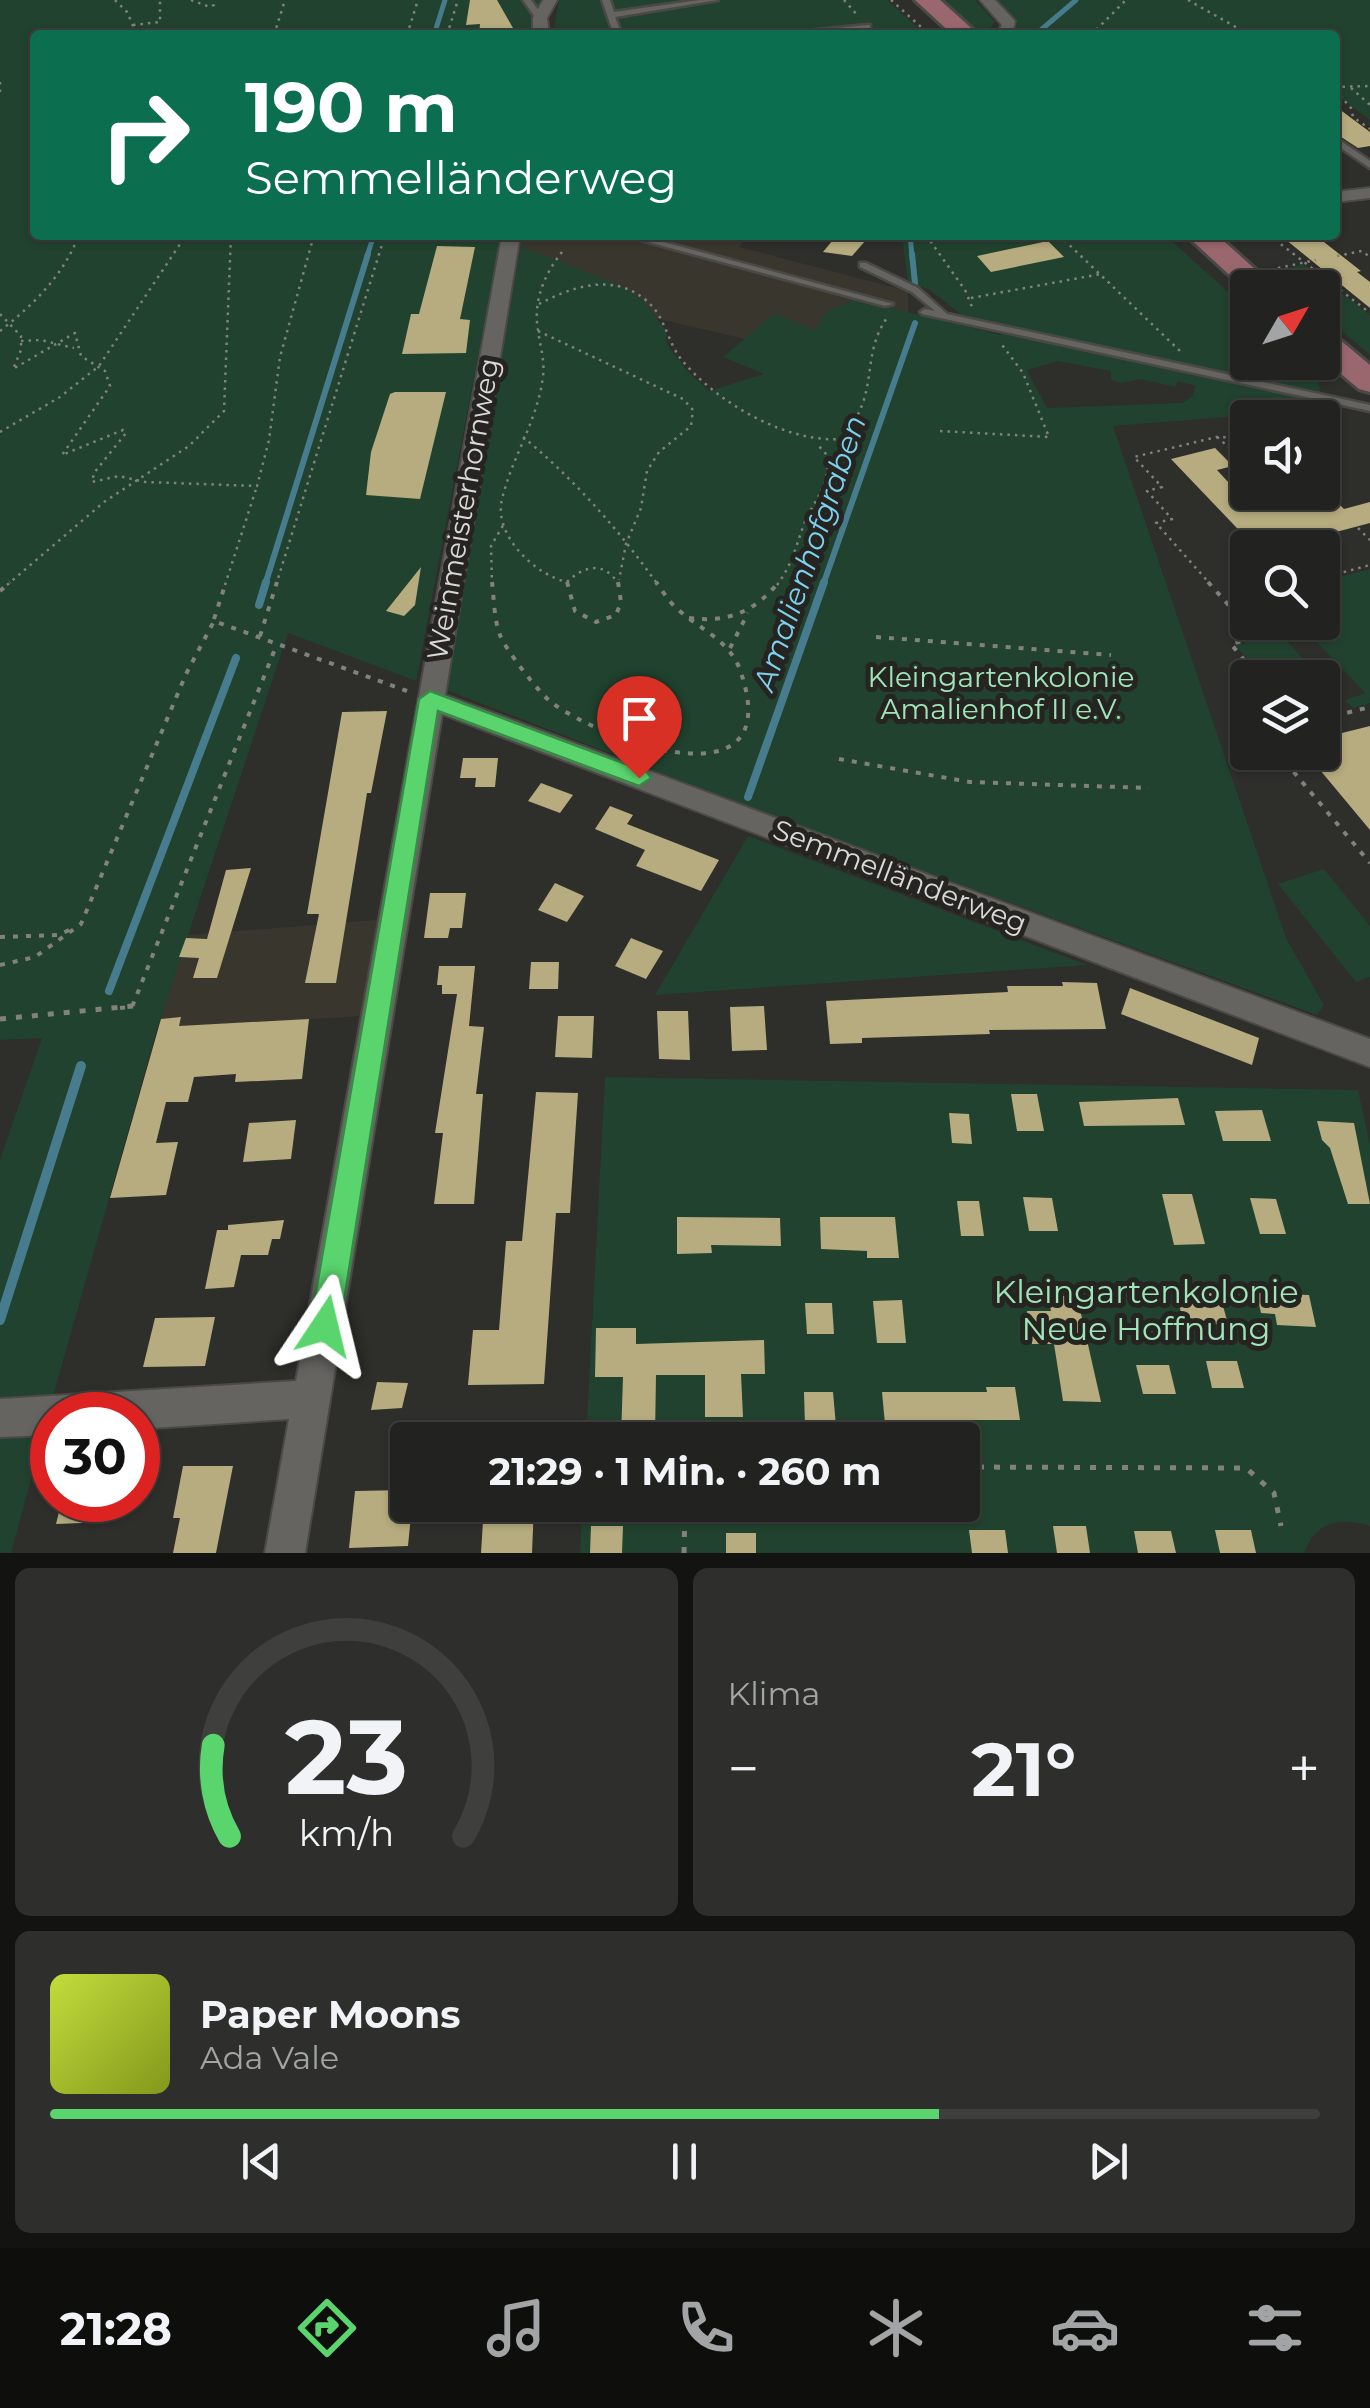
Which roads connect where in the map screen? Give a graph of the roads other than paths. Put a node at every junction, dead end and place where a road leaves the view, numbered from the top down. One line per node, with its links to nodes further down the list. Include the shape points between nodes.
1 (527, 0): 9 (lane)
2 (550, 0): 9 (street)
3 (606, 0): 8 (lane)
4 (714, 0): 8 (lane)
5 (905, 0): 7 (main road)
6 (987, 0): 14 (street, via 1008,18)
7 (937, 12): 13 (main road)
8 (610, 15): 11 (lane)
9 (541, 27)
10 (867, 27): 12 (lane)
11 (616, 30)
12 (837, 30)
13 (960, 30)
14 (1008, 30)
15 (1340, 144): 16 (lane)
16 (1370, 165)
17 (1370, 193): 18 (street)
18 (1340, 196)
19 (510, 240): 30 (street, Weinmeisterhornweg)
20 (646, 240): 24 (lane)
21 (1208, 240): 23 (main road)
22 (863, 265): 26 (lane)
23 (1256, 270)
24 (888, 304)
25 (925, 312): 26 (lane)
26 (949, 317): 29 (lane)
27 (1340, 356): 28 (main road)
28 (1370, 382)
29 (1370, 408)
30 (430, 699): 31 (street, Semmelländerweg); 32 (street, Weinmeisterhornweg)
31 (1370, 1053)
32 (313, 1398): 33 (street); 36 (street, Weinmeisterhornweg)
33 (160, 1408)
34 (30, 1417): 35 (street)
35 (0, 1418)
36 (285, 1553)

